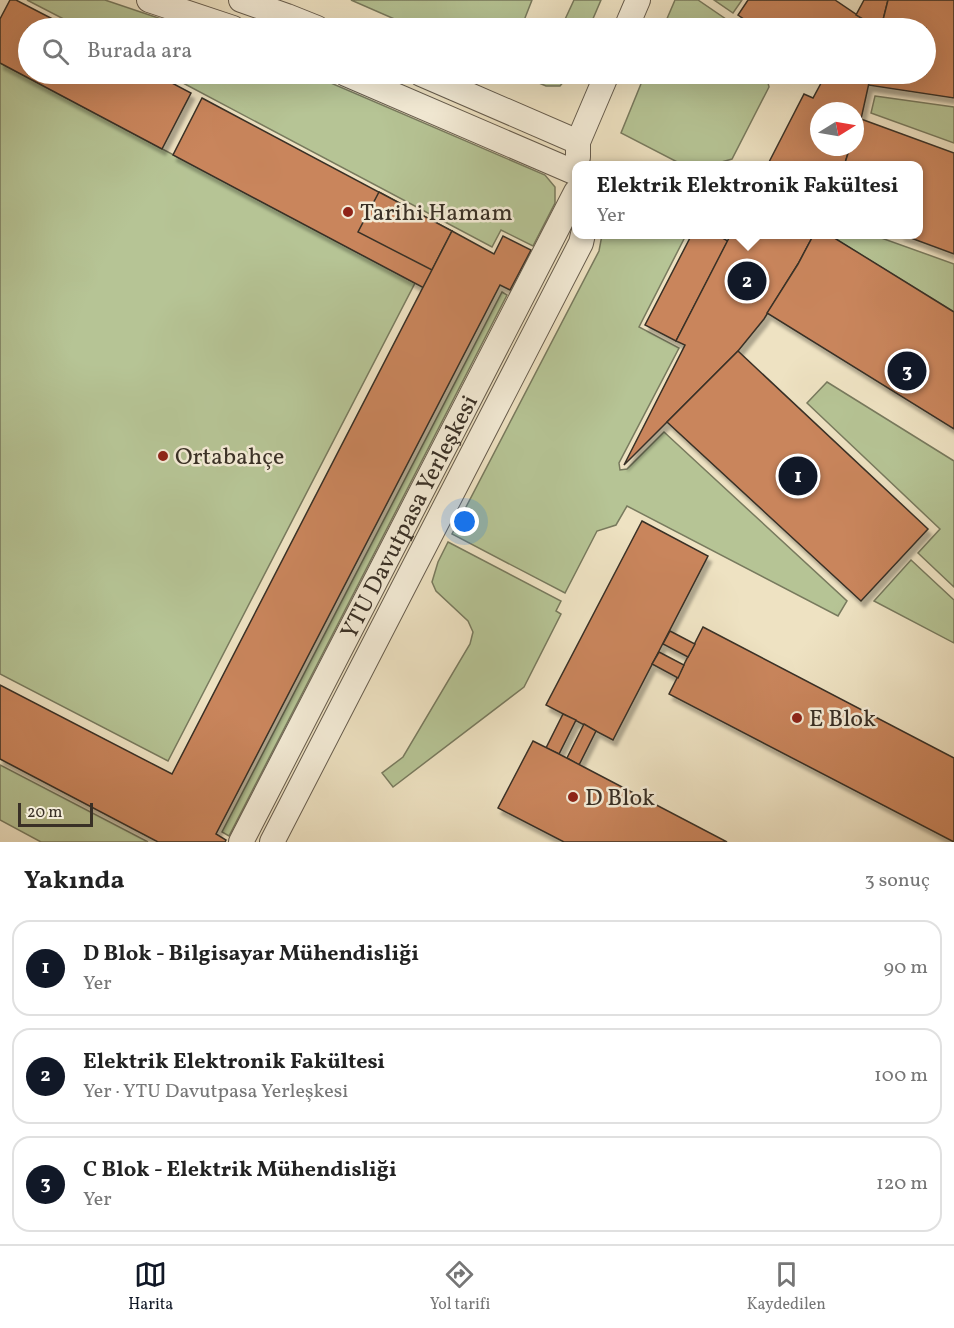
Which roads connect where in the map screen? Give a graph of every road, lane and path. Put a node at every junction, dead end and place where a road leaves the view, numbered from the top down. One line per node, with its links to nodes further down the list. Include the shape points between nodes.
1 (149, 0): 4 (street)
2 (241, 0): 5 (street)
3 (638, 0): 6 (street)
4 (203, 18)
5 (292, 18)
6 (630, 18)
7 (369, 84): 12 (street)
8 (444, 84): 10 (street)
9 (603, 84): 10 (street)
10 (578, 142): 11 (street)
11 (577, 161)
12 (572, 171)
13 (572, 200): 15 (street, YTU Davutpasa Yerleşkesi)
14 (582, 239): 16 (street, YTU Davutpasa Yerleşkesi)
15 (241, 842)
16 (272, 842)

